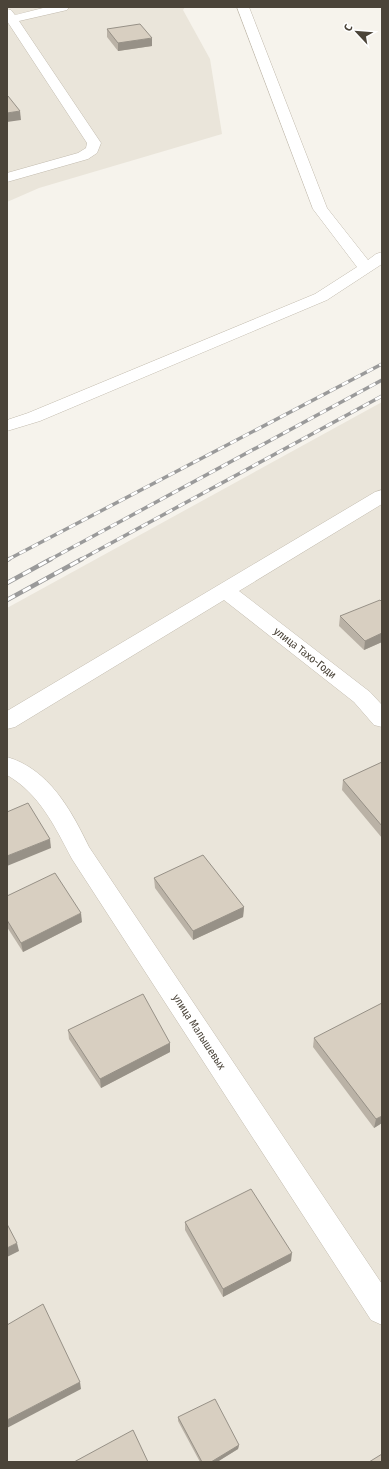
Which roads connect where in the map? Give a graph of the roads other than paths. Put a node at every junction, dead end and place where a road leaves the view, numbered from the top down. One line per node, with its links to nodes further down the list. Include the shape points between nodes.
1 (63, 7): 3 (street)
2 (242, 7): 6 (street, via 320,208)
3 (9, 16): 4 (street, via 94,143 92,150 83,156)
4 (7, 178)
5 (382, 257): 6 (street)
6 (366, 268): 7 (street, via 321,297 42,414)
7 (7, 426)
8 (382, 496): 9 (street)
9 (225, 590): 10 (street, улица Тахо-Годи, via 362,698); 11 (street)
10 (382, 719)
11 (7, 721)
12 (7, 765): 13 (street, улица Малышевых, via 44,791 64,818 80,852)
13 (382, 1310)

